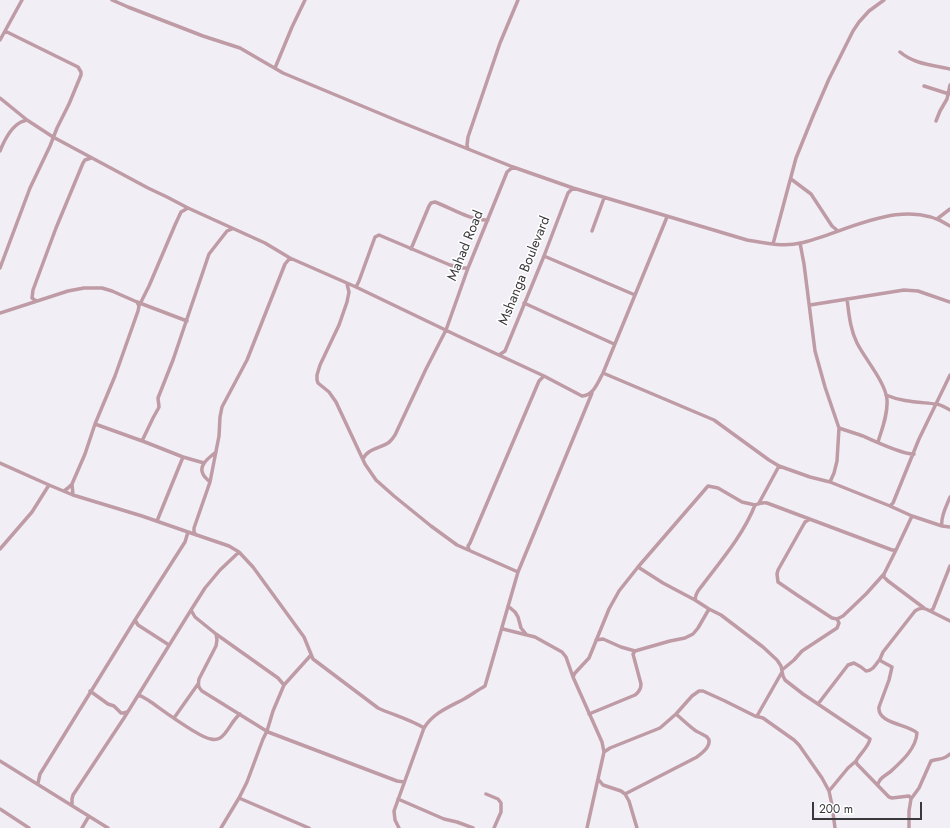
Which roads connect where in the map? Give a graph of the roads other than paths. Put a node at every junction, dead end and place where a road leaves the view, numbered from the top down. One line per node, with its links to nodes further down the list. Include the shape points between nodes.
1 (22, 0): 6 (street)
2 (112, 0): 9 (street, via 240,48)
3 (306, 0): 9 (street)
4 (518, 0): 18 (street, via 500,43 468,137)
5 (884, 0): 26 (street, via 869,11 853,32 813,116 796,158)
6 (5, 32): 7 (street); 17 (street, via 80,69 81,75)
7 (0, 40)
8 (900, 52): 10 (street, via 917,62)
9 (275, 68): 18 (street)
10 (950, 69)
11 (950, 84): 13 (street)
12 (924, 86): 13 (street)
13 (949, 94): 16 (street)
14 (0, 98): 15 (street)
15 (28, 120): 17 (street); 19 (street, via 13,128)
16 (936, 121)
17 (53, 137): 20 (street); 49 (street, via 30,188)
18 (468, 149): 23 (street)
19 (0, 151)
20 (81, 152): 21 (street); 22 (street)
21 (91, 158): 22 (street); 31 (street)
22 (82, 163): 56 (street, via 33,290 32,298)
23 (504, 164): 24 (street); 25 (street)
24 (513, 167): 25 (street, Mahad Road); 27 (street)
25 (507, 172): 35 (street, Mahad Road)
26 (791, 179): 41 (street, via 811,194); 43 (street)
27 (563, 185): 28 (street); 29 (street)
28 (573, 188): 29 (street, Mshanga Boulevard); 30 (street)
29 (568, 193): 46 (street, Mshanga Boulevard)
30 (604, 198): 33 (street); 40 (street)
31 (188, 208): 36 (street); 58 (street, via 181,212)
32 (950, 209): 34 (street)
33 (667, 217): 43 (street, via 747,240); 54 (street)
34 (937, 219): 37 (street); 41 (street, via 918,214 899,214 873,219)
35 (488, 220): 44 (street, via 473,218 436,202 431,203); 50 (street, Mahad Road)
36 (226, 226): 38 (street); 39 (street)
37 (950, 226)
38 (233, 228): 39 (street); 45 (street)
39 (227, 231): 62 (street, via 209,254)
40 (592, 231)
41 (838, 231): 42 (street)
42 (800, 243): 43 (street); 60 (street)
43 (773, 244)
44 (411, 249): 50 (street, via 450,265); 52 (street, via 379,235 374,237)
45 (285, 254): 47 (street); 48 (street)
46 (544, 256): 54 (street); 59 (street, Mshanga Boulevard)
47 (290, 258): 48 (street); 51 (street)
48 (287, 262): 83 (street, via 247,360 222,407)
49 (0, 268)
50 (468, 268): 63 (street, Mahad Road)
51 (347, 284): 52 (street); 53 (street)
52 (356, 287): 53 (street); 63 (street)
53 (349, 292): 86 (street, via 339,325 320,365 317,380 336,402)
54 (634, 295): 64 (street)
55 (847, 298): 57 (street, via 904,290 918,291); 60 (street); 72 (street, via 850,324 856,342)
56 (36, 301): 58 (street, via 84,288 102,288); 61 (street)
57 (950, 302)
58 (139, 303): 62 (street); 79 (street, via 115,376)
59 (524, 303): 64 (street); 65 (street, Mshanga Boulevard)
60 (810, 305): 80 (street, via 818,364)
61 (0, 313)
62 (187, 320): 81 (street, via 158,398 158,409)
63 (446, 330): 66 (street); 86 (street, Mahad Road, via 395,435 390,442 368,452)
64 (614, 344): 68 (street)
65 (505, 351): 66 (street); 67 (street)
66 (499, 355): 67 (street)
67 (507, 359): 70 (street)
68 (603, 372): 71 (street); 89 (street, via 714,420)
69 (950, 375): 75 (street)
70 (544, 376): 73 (street); 110 (street, via 539,381 468,546)
71 (592, 392): 73 (street); 76 (street)
72 (886, 395): 74 (street); 82 (street, via 884,422)
73 (582, 396): 76 (street)
74 (930, 404): 75 (street); 77 (street)
75 (937, 404): 77 (street); 78 (street)
76 (586, 405): 115 (street)
77 (934, 410): 84 (street)
78 (950, 410)
79 (95, 424): 81 (street); 92 (street)
80 (839, 428): 82 (street); 91 (street, via 837,461)
81 (142, 441): 85 (street)
82 (878, 442): 84 (street)
83 (216, 452): 88 (street); 90 (street)
84 (914, 454): 99 (street)
85 (183, 458): 88 (street); 103 (street)
86 (363, 459): 110 (street, via 376,480 394,496 457,545)
87 (0, 463): 93 (street)
88 (204, 463): 90 (street, via 202,473)
89 (779, 466): 91 (street); 97 (street)
90 (210, 482): 108 (street, via 194,528)
91 (830, 482): 99 (street)
92 (72, 484): 94 (street); 95 (street)
93 (50, 485): 94 (street); 109 (street, via 32,512)
94 (64, 491): 95 (street)
95 (73, 495): 103 (street)
96 (950, 497): 105 (street, via 942,518)
97 (759, 503): 98 (street); 100 (street, via 764,502)
98 (755, 505): 114 (street, via 742,502 718,488 708,486); 119 (street, via 741,532 698,591)
99 (890, 506): 101 (street)
100 (801, 516): 102 (street); 104 (street)
101 (912, 516): 105 (street); 111 (street)
102 (810, 519): 104 (street); 111 (street, via 886,549)
103 (157, 521): 107 (street)
104 (805, 522): 127 (street, via 778,570 778,582)
105 (942, 526): 106 (street)
106 (950, 527)
107 (188, 532): 108 (street); 128 (street, via 185,542)
108 (196, 534): 112 (street)
109 (0, 549)
110 (469, 550): 115 (street)
111 (896, 550): 116 (street)
112 (239, 552): 123 (street, via 205,588); 136 (street, via 253,567 304,637)
113 (950, 566): 117 (street)
114 (638, 568): 119 (street); 133 (street, via 619,591)
115 (518, 572): 120 (street)
116 (884, 574): 121 (street, via 888,581); 127 (street)
117 (947, 574): 118 (street); 124 (street)
118 (950, 578)
119 (695, 600): 122 (street)
120 (508, 606): 130 (street); 132 (street, via 515,612)
121 (924, 608): 124 (street); 137 (street, via 915,611)
122 (709, 609): 135 (street, via 693,634); 138 (street, via 763,647 778,660)
123 (191, 610): 125 (street); 126 (street)
124 (930, 611): 129 (street)
125 (195, 617): 126 (street); 131 (street)
126 (186, 618): 134 (street)
127 (837, 619): 138 (street, via 837,628 802,651)
128 (135, 620): 134 (street, via 138,625); 142 (street)
129 (950, 621)
130 (502, 627): 132 (street); 151 (street, via 485,686 433,716)
131 (216, 634): 140 (street, via 216,646); 141 (street)
132 (526, 634): 139 (street, via 562,652)
133 (596, 640): 135 (street, via 603,639); 139 (street, via 589,658)
134 (169, 645): 143 (street)
135 (635, 651): 147 (street, via 634,660 641,684 639,692)
136 (311, 655): 141 (street); 151 (street, via 378,708)
137 (880, 659): 144 (street, via 868,672 854,663 848,665); 160 (street, via 892,667 890,680 879,707 880,714 891,722 917,733 912,748 880,779)
138 (782, 671): 144 (street, via 785,680); 149 (street)
139 (573, 677): 147 (street)
140 (198, 684): 146 (street, via 202,691); 150 (street)
141 (284, 685): 152 (street)
142 (90, 691): 145 (street, via 121,713); 159 (street, via 40,774)
143 (138, 696): 145 (street); 150 (street)
144 (818, 704): 156 (street, via 870,740)
145 (127, 712): 167 (street, via 73,795)
146 (240, 714): 150 (street, via 218,739 206,738); 152 (street)
147 (589, 714): 153 (street)
148 (676, 714): 149 (street, via 692,696 703,691); 153 (street, via 660,728); 163 (street, via 709,739 708,747 697,757)
149 (757, 716): 161 (street, via 799,745)
150 (174, 718)
151 (424, 728): 158 (street)
152 (268, 731): 158 (street); 164 (street)
153 (604, 752): 157 (street)
154 (950, 754): 166 (street, via 943,759 931,761)
155 (0, 761): 159 (street)
156 (856, 761): 160 (street); 161 (street)
157 (598, 779): 163 (street, via 603,785); 178 (street)
158 (404, 782): 165 (street)
159 (38, 784): 167 (street)
160 (878, 787): 166 (street, via 889,797 909,796)
161 (829, 792): 180 (street)
162 (486, 794): 177 (street, via 501,803 501,812)
163 (625, 794): 179 (street)
164 (239, 798): 173 (street); 174 (street)
165 (398, 799): 175 (street, via 394,811); 176 (street, via 444,819)
166 (911, 799): 181 (street)
167 (72, 805): 169 (street)
168 (0, 809): 170 (street)
169 (89, 816): 171 (street); 172 (street)
170 (29, 828)
171 (82, 828)
172 (108, 828)
173 (221, 828)
174 (309, 828)
175 (399, 828)
176 (473, 828)
177 (494, 828)
178 (587, 828)
179 (637, 828)
180 (835, 828)
181 (909, 828)

